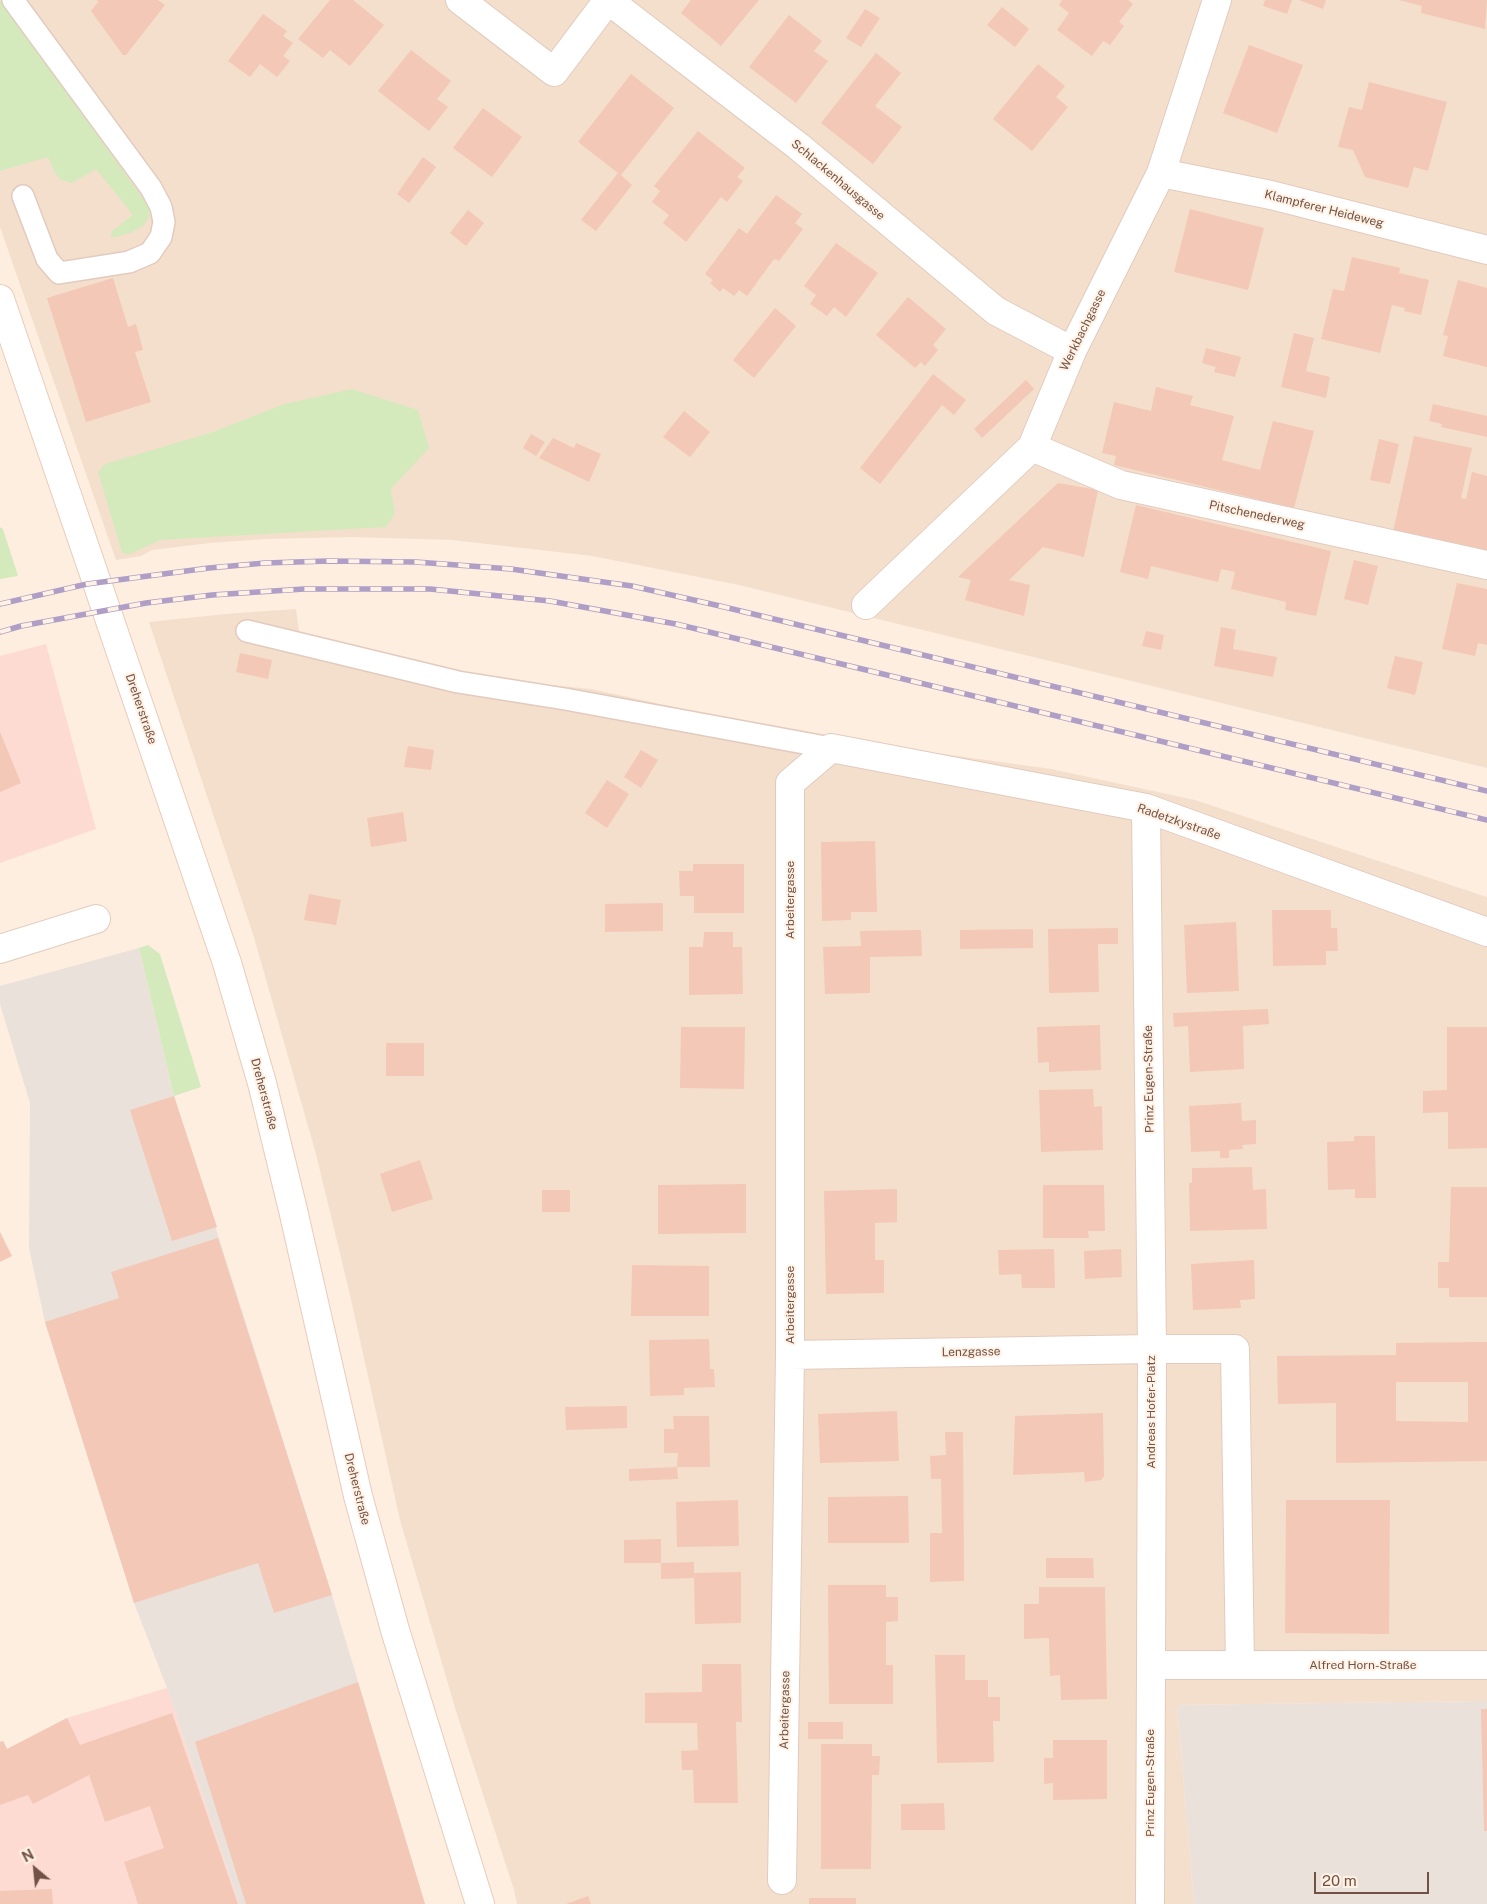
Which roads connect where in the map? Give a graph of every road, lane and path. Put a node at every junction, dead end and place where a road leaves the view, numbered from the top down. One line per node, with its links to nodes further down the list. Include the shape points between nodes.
1 (13, 0): 6 (lane, via 151,188 161,207 164,222 161,237 150,253 129,262 59,273 47,259)
2 (460, 0): 3 (street, via 554,72)
3 (608, 0): 9 (street, Schlackenhausgasse, via 798,146 996,311)
4 (1216, 0): 5 (street, Werkbachgasse)
5 (1161, 173): 7 (street, Klampferer Heideweg, via 1271,195); 9 (street, Werkbachgasse)
6 (24, 196)
7 (1487, 250)
8 (0, 299): 26 (street, Dreherstraße, via 227,962 269,1110 358,1496 395,1630)
9 (1072, 351): 10 (street, Werkbachgasse)
10 (1032, 447): 11 (street, Pitschenederweg, via 1121,485); 12 (street, Werkbachgasse)
11 (1487, 565)
12 (866, 605)
13 (247, 631): 14 (lane, via 458,682)
14 (831, 748): 15 (street, Radetzkystraße); 20 (street, Arbeitergasse, via 790,783)
15 (1146, 808): 17 (street, Radetzkystraße); 19 (street, Prinz Eugen-Straße)
16 (96, 919): 18 (street)
17 (1487, 932)
18 (0, 949)
19 (1152, 1349): 20 (street, Lenzgasse); 21 (street, Andreas Hofer-Platz); 22 (street, Andreas Hofer-Platz, via 1235,1349)
20 (790, 1355): 24 (street, Arbeitergasse)
21 (1151, 1665): 22 (street); 25 (street, Prinz Eugen-Straße)
22 (1240, 1665): 23 (street, Alfred Horn-Straße)
23 (1487, 1665)
24 (782, 1880)
25 (1150, 1901)
26 (480, 1904)

